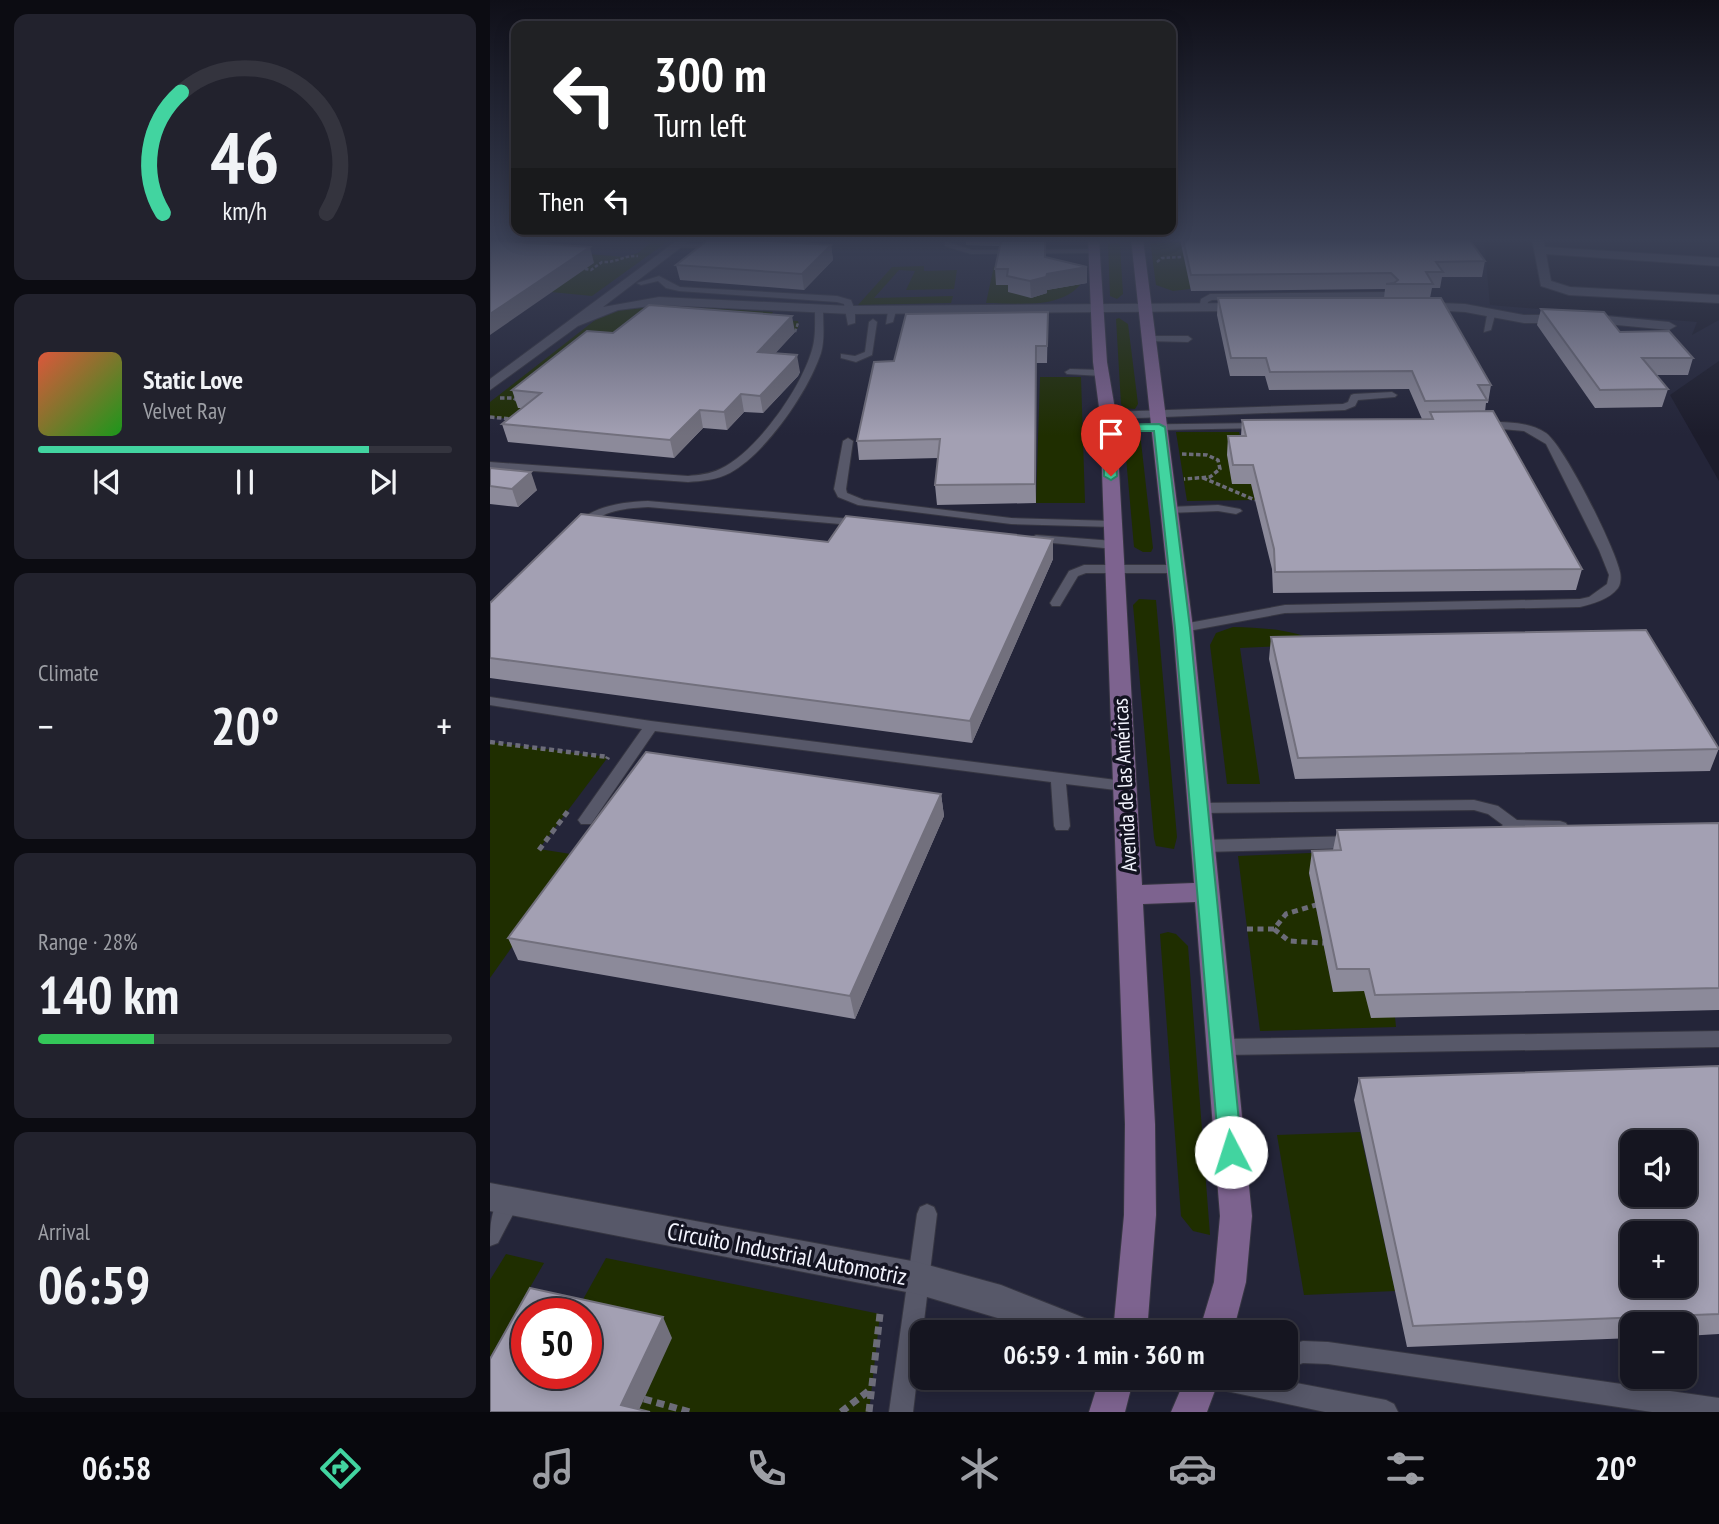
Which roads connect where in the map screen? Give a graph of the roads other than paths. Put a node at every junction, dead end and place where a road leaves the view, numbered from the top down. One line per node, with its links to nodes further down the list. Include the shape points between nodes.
1 (599, 305): 16 (street)
2 (624, 305): 16 (street)
3 (745, 305): 12 (street)
4 (849, 305): 14 (lane)
5 (1097, 305): 11 (main road, Avenida de las Américas)
6 (1146, 305): 8 (main road)
7 (1203, 305): 9 (lane)
8 (1146, 308): 9 (street); 11 (street); 20 (main road)
9 (1203, 308): 13 (street, via 1425,306)
10 (1038, 309): 11 (street); 14 (street, via 975,306); 15 (lane, via 1039,319)
11 (1097, 309): 24 (main road, Avenida de las Américas)
12 (819, 310): 14 (street); 32 (lane, via 817,351 806,379 747,457 727,471 688,479)
13 (1491, 315): 18 (street); 19 (lane)
14 (851, 317)
15 (1020, 320)
16 (575, 323): 25 (street)
17 (873, 323): 22 (lane, via 869,353 856,359)
18 (1669, 326)
19 (1487, 330)
20 (1149, 339): 21 (lane); 28 (main road)
21 (1188, 339)
22 (844, 356)
23 (1070, 372): 24 (lane)
24 (1102, 373): 27 (main road, Avenida de las Américas)
25 (495, 390)
26 (1394, 397): 28 (lane, via 1354,397 1345,407 1204,411)
27 (1108, 421): 28 (lane); 38 (main road, Avenida de las Américas)
28 (1158, 421): 30 (lane); 33 (main road)
29 (1472, 425): 41 (lane, via 1513,424 1550,442 1606,554 1615,575 1613,586 1580,603 1285,609)
30 (1268, 426)
31 (848, 441): 38 (lane, via 840,489 849,499 1011,521)
32 (490, 465)
33 (1168, 510): 34 (lane); 39 (main road)
34 (1236, 511)
35 (881, 525): 36 (lane, via 648,504 606,509 586,519)
36 (570, 535)
37 (1018, 538): 38 (lane)
38 (1114, 546): 39 (lane); 40 (lane, via 1073,574); 45 (main road, Avenida de las Américas)
39 (1175, 569): 41 (main road)
40 (1056, 603)
41 (1182, 628): 46 (main road)
42 (490, 701): 43 (lane)
43 (651, 726): 44 (lane); 47 (lane)
44 (1058, 778): 45 (lane); 49 (lane)
45 (1124, 786): 55 (main road, Avenida de las Américas)
46 (1198, 807): 48 (lane, via 1474,805 1493,810); 53 (main road)
47 (586, 820)
48 (1514, 825): 50 (lane); 51 (lane, via 1501,835)
49 (1062, 826)
50 (1582, 828)
51 (1482, 838)
52 (1376, 841): 53 (lane)
53 (1203, 846): 54 (main road)
54 (1206, 892): 55 (main road); 57 (main road)
55 (1130, 895): 63 (main road, Avenida de las Américas, via 1140,1124 1140,1215)
56 (1719, 1039): 57 (lane)
57 (1222, 1047): 64 (main road, via 1236,1216 1230,1282)
58 (500, 1199): 60 (lane); 61 (street, Circuito Industrial Automotriz)
59 (927, 1214): 61 (lane)
60 (490, 1236)
61 (917, 1278): 62 (street, Circuito Industrial Automotriz, via 1001,1301); 70 (lane)
62 (1048, 1320)
63 (1131, 1320)
64 (1219, 1320)
65 (1298, 1354): 69 (lane, via 1328,1353)
66 (1113, 1390): 71 (main road)
67 (1198, 1390): 72 (main road)
68 (1293, 1390): 73 (lane)
69 (1719, 1410)
70 (901, 1412)
71 (1107, 1412)
72 (1189, 1412)
73 (1385, 1412)

